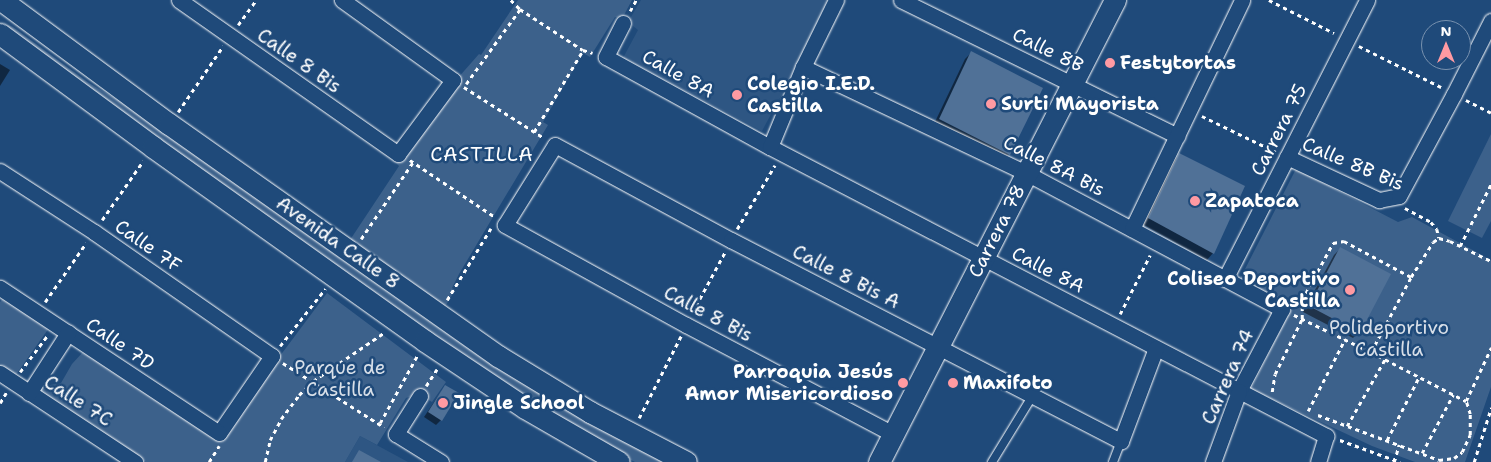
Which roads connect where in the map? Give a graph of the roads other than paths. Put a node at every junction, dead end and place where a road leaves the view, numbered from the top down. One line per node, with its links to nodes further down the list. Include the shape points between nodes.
1 (179, 0): 2 (street, Calle 8 Bis, via 398,154 458,83)
2 (342, 0)
3 (836, 0): 12 (street)
4 (901, 0): 13 (street, Calle 8B)
5 (1114, 0): 13 (street, Carrera 78)
6 (1242, 0): 14 (street)
7 (1367, 0): 17 (street, Carrera 75)
8 (3, 4): 39 (street, Avenida Calle 8, via 439,315 552,390)
9 (1491, 21): 17 (street, Calle 8B Bis, via 1399,196 1379,200)
10 (623, 23): 16 (street, Calle 8A, via 606,58)
11 (0, 34): 38 (street, Avenida Calle 8, via 153,148 424,341 525,408)
12 (803, 68): 16 (street); 19 (street, Calle 8A Bis)
13 (1072, 84): 14 (street, Calle 8B); 19 (street, Carrera 78)
14 (1177, 136): 20 (street)
15 (555, 145): 26 (street, Calle 8 Bis A); 34 (street, Calle 8 Bis, via 501,222 686,325)
16 (776, 150): 21 (street, Calle 8A)
17 (1287, 157): 22 (street, Carrera 75)
18 (0, 171): 33 (street, Calle 7F, via 272,356)
19 (1026, 173): 20 (street, Calle 8A Bis); 21 (street, Carrera 78)
20 (1132, 230): 22 (street, Calle 8A Bis)
21 (983, 259): 26 (street, Carrera 78); 27 (street, Calle 8A)
22 (1225, 279): 24 (street, Calle 8A Bis)
23 (0, 288): 25 (street, Calle 7D)
24 (1282, 309): 29 (street, Carrera 74)
25 (68, 333): 30 (street); 33 (street, Calle 7D)
26 (938, 346): 31 (street, Calle 8 Bis A); 34 (street, Carrera 78)
27 (1156, 348): 29 (street, Calle 8A); 35 (street)
28 (0, 373): 30 (street, Calle 7C)
29 (1239, 391): 43 (street, Carrera 74); 44 (street, Calle 8A, via 1326,436)
30 (29, 393): 36 (street, Calle 7C)
31 (1033, 395): 35 (street, Calle 8 Bis A); 41 (lane)
32 (420, 396): 37 (street, via 396,434)
33 (219, 433)
34 (893, 434): 40 (street, Carrera 78)
35 (1121, 441): 42 (lane)
36 (135, 462)
37 (442, 462)
38 (619, 462)
39 (686, 462)
40 (879, 462)
41 (992, 462)
42 (1113, 462)
43 (1213, 462)
44 (1318, 462)

